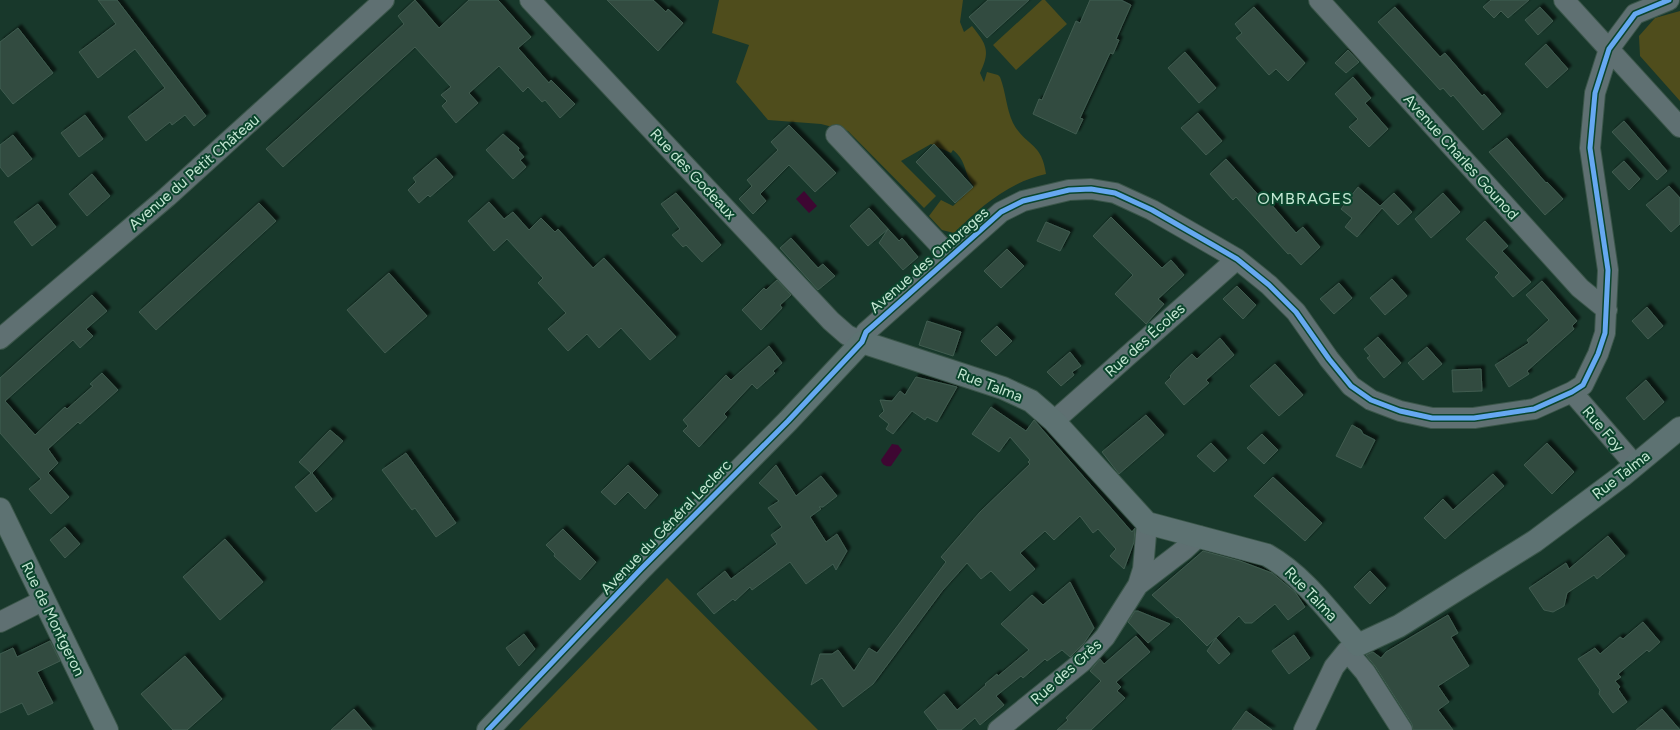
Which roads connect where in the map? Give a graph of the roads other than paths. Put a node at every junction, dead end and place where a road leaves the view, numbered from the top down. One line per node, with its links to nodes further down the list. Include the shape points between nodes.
1 (384, 0): 12 (street, Avenue du Petit Château, via 167,197)
2 (530, 0): 13 (street, Rue des Godeaux, via 831,321 847,335)
3 (1319, 0): 11 (street, Avenue Charles Gounod, via 1580,288)
4 (1564, 0): 6 (street)
5 (1669, 0): 6 (street, Avenue des Ombrages, via 1635,14)
6 (1609, 49): 7 (street); 11 (street, Avenue des Ombrages, via 1595,94 1590,148 1608,270)
7 (1680, 127)
8 (836, 135): 9 (street)
9 (950, 256): 10 (street, Avenue des Ombrages, via 1001,212 1023,201 1069,190 1092,189 1115,193 1152,210); 13 (street, Avenue des Ombrages, via 874,324 866,332)
10 (1237, 259): 14 (street, Avenue des Ombrages, via 1269,285 1296,312 1351,386 1370,400 1400,411 1432,418 1474,418 1534,409); 15 (street, Rue des Écoles)
11 (1607, 310): 14 (street, Avenue des Ombrages, via 1605,333 1598,354 1583,384)
12 (0, 339)
13 (862, 342): 15 (main road, Rue Talma, via 1003,388 1031,401); 26 (main road, Avenue du Général Leclerc)
14 (1572, 392): 17 (street, Rue Foy)
15 (1054, 421): 19 (main road, Rue Talma)
16 (1680, 428): 17 (main road, Rue Talma)
17 (1635, 465): 24 (main road, Rue Talma, via 1535,541 1399,626)
18 (0, 509): 22 (main road, Rue de Montgeron)
19 (1147, 523): 20 (main road, Rue Talma); 21 (street, Rue des Grès, via 1143,569)
20 (1199, 536): 21 (street, Rue des Grès); 24 (main road, Rue Talma, via 1267,555 1283,564 1317,596)
21 (1138, 584): 27 (street, Rue des Grès, via 1105,636 1082,662)
22 (44, 600): 23 (street); 25 (main road, Rue de Montgeron)
23 (0, 622)
24 (1353, 648): 28 (street, via 1334,667); 29 (street, via 1365,672)
25 (107, 730)
26 (488, 730)
27 (998, 730)
28 (1304, 730)
29 (1402, 730)

